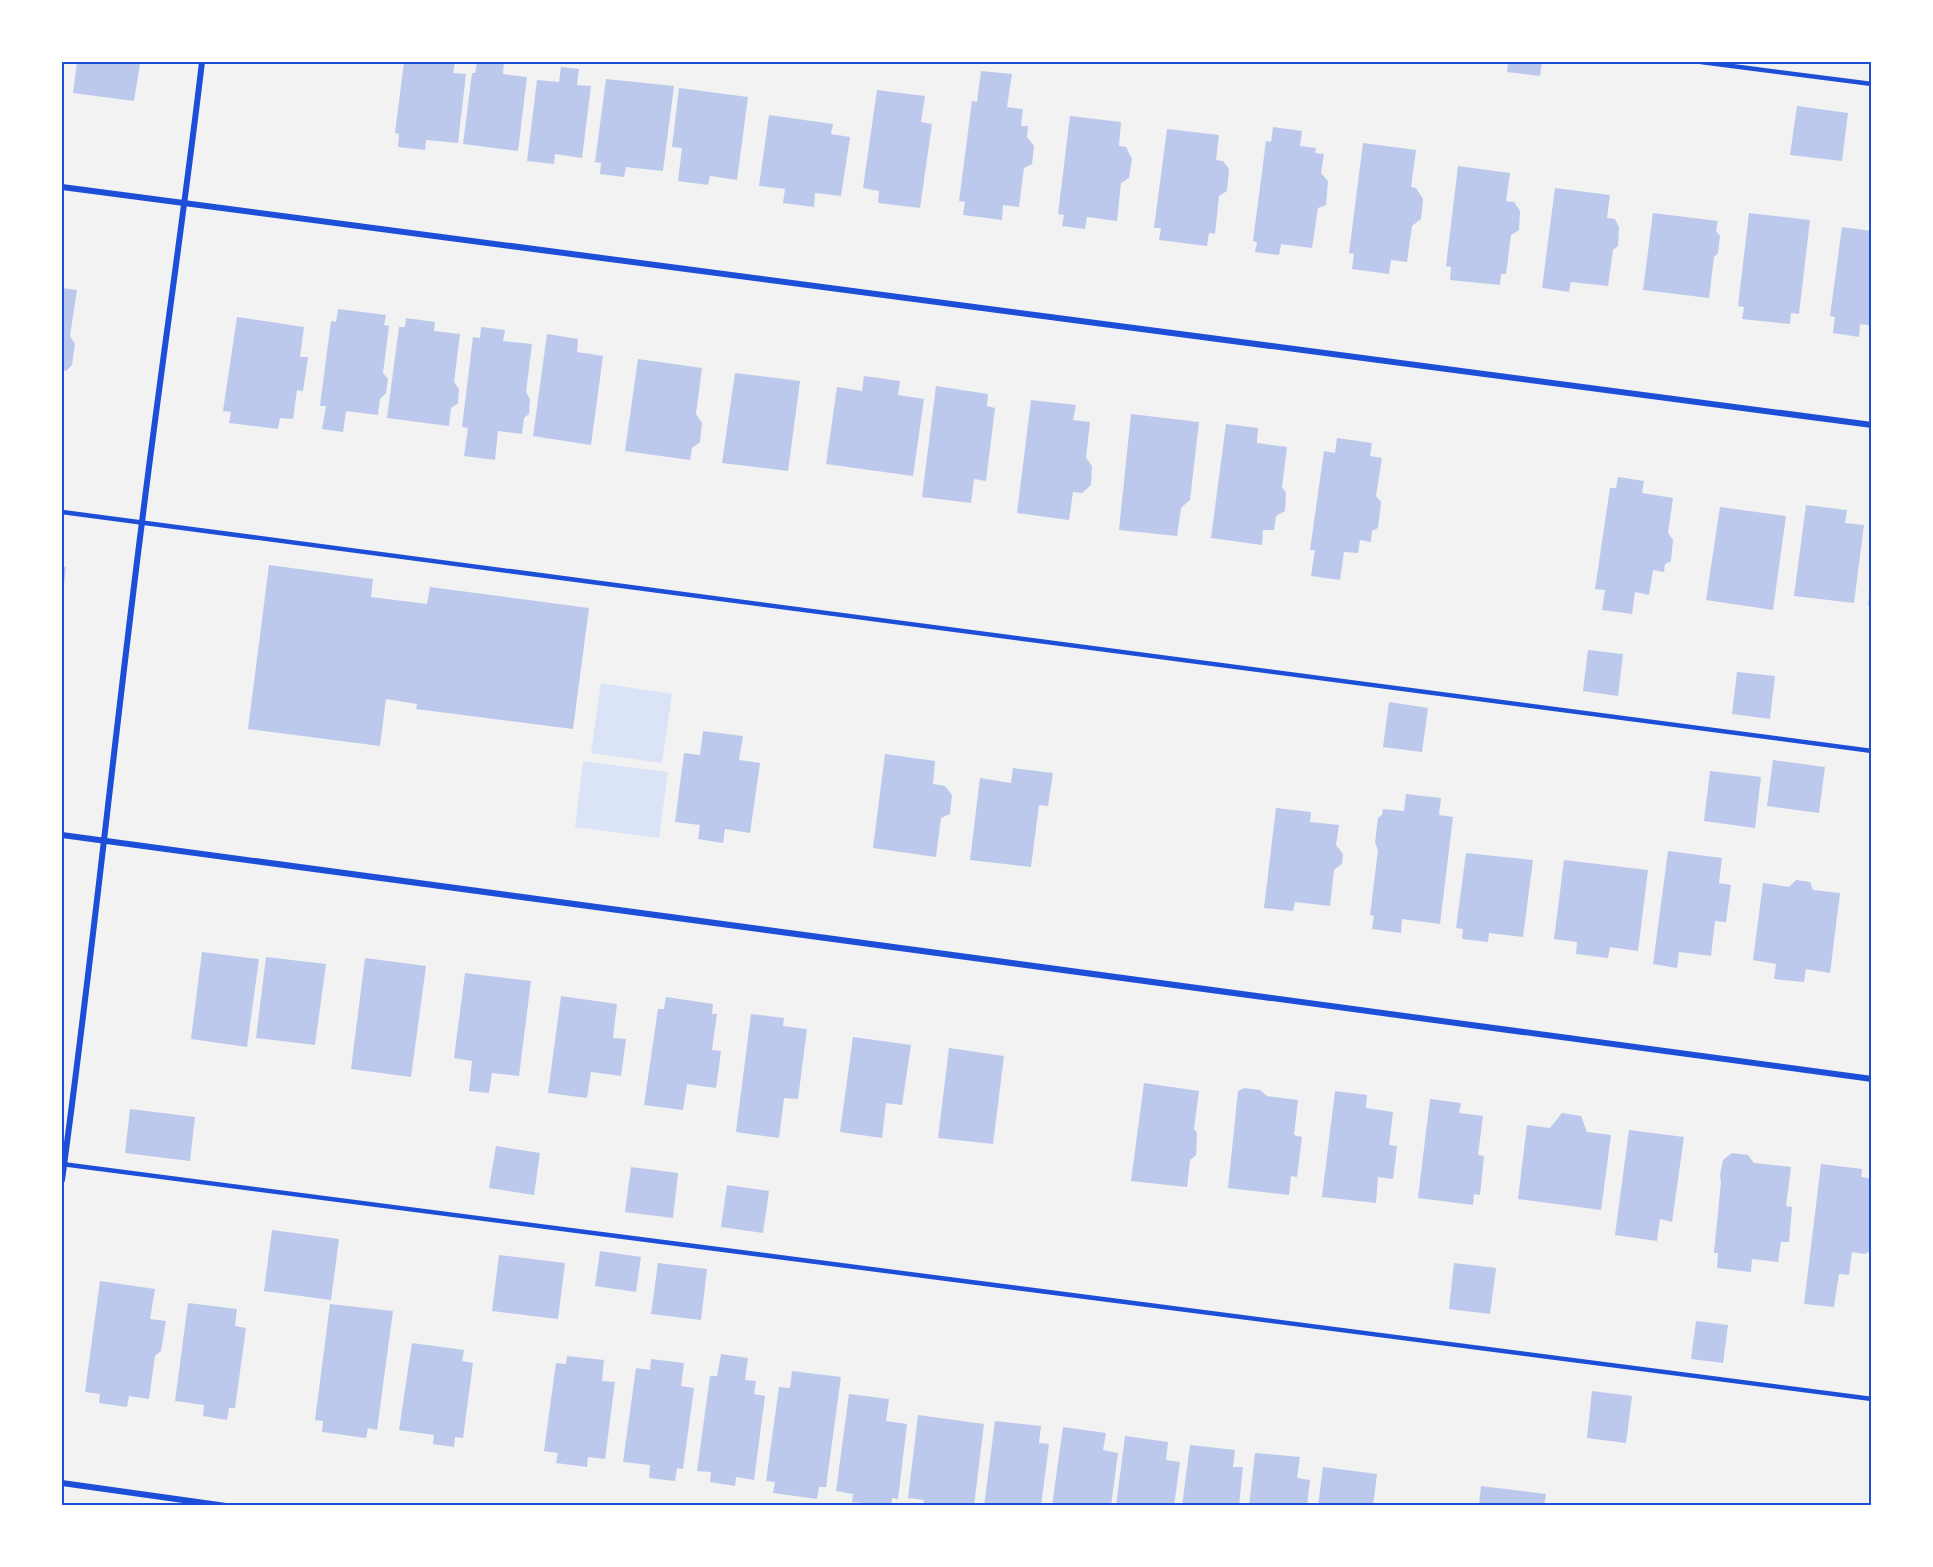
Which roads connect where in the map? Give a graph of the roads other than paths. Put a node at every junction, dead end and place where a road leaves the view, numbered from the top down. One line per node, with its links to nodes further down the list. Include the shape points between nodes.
1 (202, 62): 5 (street)
2 (1701, 62): 3 (lane)
3 (1872, 84)
4 (62, 187): 5 (street)
5 (185, 204): 6 (street); 8 (street)
6 (1872, 425)
7 (62, 512): 8 (lane)
8 (142, 522): 9 (lane); 11 (street)
9 (1872, 751)
10 (62, 835): 11 (street)
11 (104, 841): 12 (street); 13 (street)
12 (1872, 1079)
13 (63, 1164): 14 (street); 15 (lane)
14 (62, 1180)
15 (1872, 1399)
16 (62, 1483): 17 (street)
17 (226, 1506)

